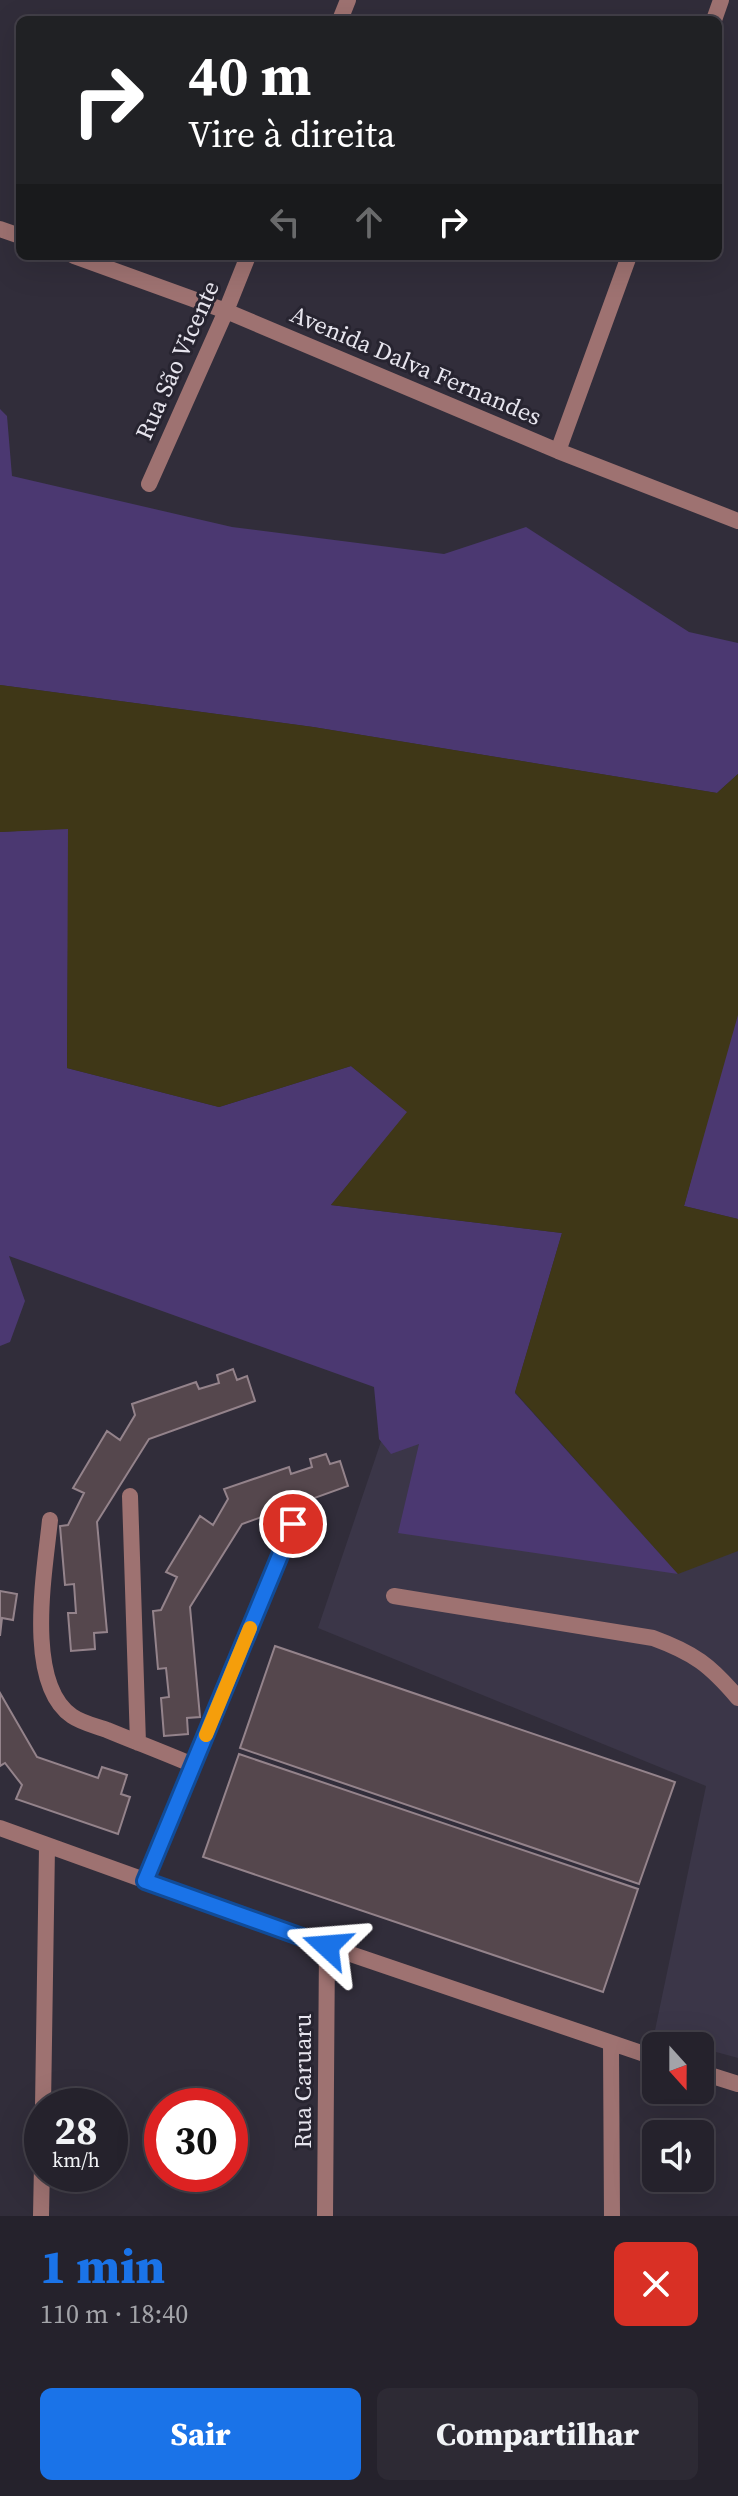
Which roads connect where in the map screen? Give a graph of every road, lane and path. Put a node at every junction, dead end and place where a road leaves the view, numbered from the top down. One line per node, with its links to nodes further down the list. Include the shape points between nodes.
1 (85, 260): 4 (street, Avenida Dalva Fernandes)
2 (246, 260): 4 (street, Rua São Vicente)
3 (628, 260): 5 (street)
4 (226, 311): 5 (street, Avenida Dalva Fernandes); 6 (street, Rua São Vicente)
5 (558, 451): 7 (street, Avenida Dalva Fernandes)
6 (149, 484)
7 (738, 521)
8 (130, 1496): 13 (street)
9 (50, 1520): 13 (street, via 41,1642 56,1699 72,1716)
10 (293, 1524): 14 (street)
11 (394, 1596): 12 (street, via 653,1638 684,1649 715,1671)
12 (738, 1698)
13 (138, 1743): 14 (street)
14 (193, 1765): 17 (street)
15 (0, 1828): 16 (street)
16 (47, 1847): 17 (street); 23 (street)
17 (145, 1881): 18 (street)
18 (327, 1946): 19 (street); 26 (street, Rua Caruaru)
19 (611, 2044): 20 (street); 27 (street)
20 (642, 2054)
21 (714, 2076): 22 (street)
22 (738, 2084)
23 (43, 2088)
24 (41, 2192): 25 (street)
25 (41, 2216)
26 (325, 2216)
27 (612, 2216)

